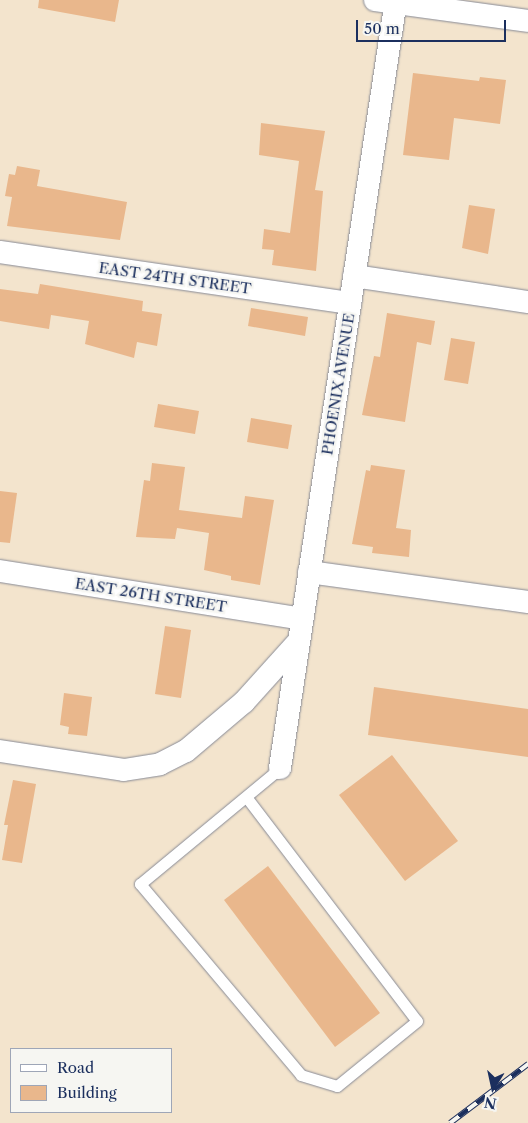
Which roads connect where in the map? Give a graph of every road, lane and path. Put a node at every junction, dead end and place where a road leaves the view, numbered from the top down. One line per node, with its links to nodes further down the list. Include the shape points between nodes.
1 (389, 1): 2 (street); 4 (street, PHOENIX AVENUE)
2 (528, 21)
3 (0, 252): 6 (street, EAST 24TH STREET)
4 (354, 276): 5 (street); 6 (street, PHOENIX AVENUE)
5 (528, 302)
6 (350, 303): 8 (street, PHOENIX AVENUE)
7 (0, 571): 10 (street, EAST 26TH STREET)
8 (309, 572): 9 (street); 10 (street, PHOENIX AVENUE)
9 (528, 602)
10 (302, 619): 11 (street, PHOENIX AVENUE)
11 (298, 642): 12 (street, via 244,702 186,751 160,764 124,770); 13 (street, PHOENIX AVENUE)
12 (0, 751)
13 (280, 768): 14 (lane)
14 (247, 798): 14 (lane, via 140,884 301,1075 337,1086 418,1021)

